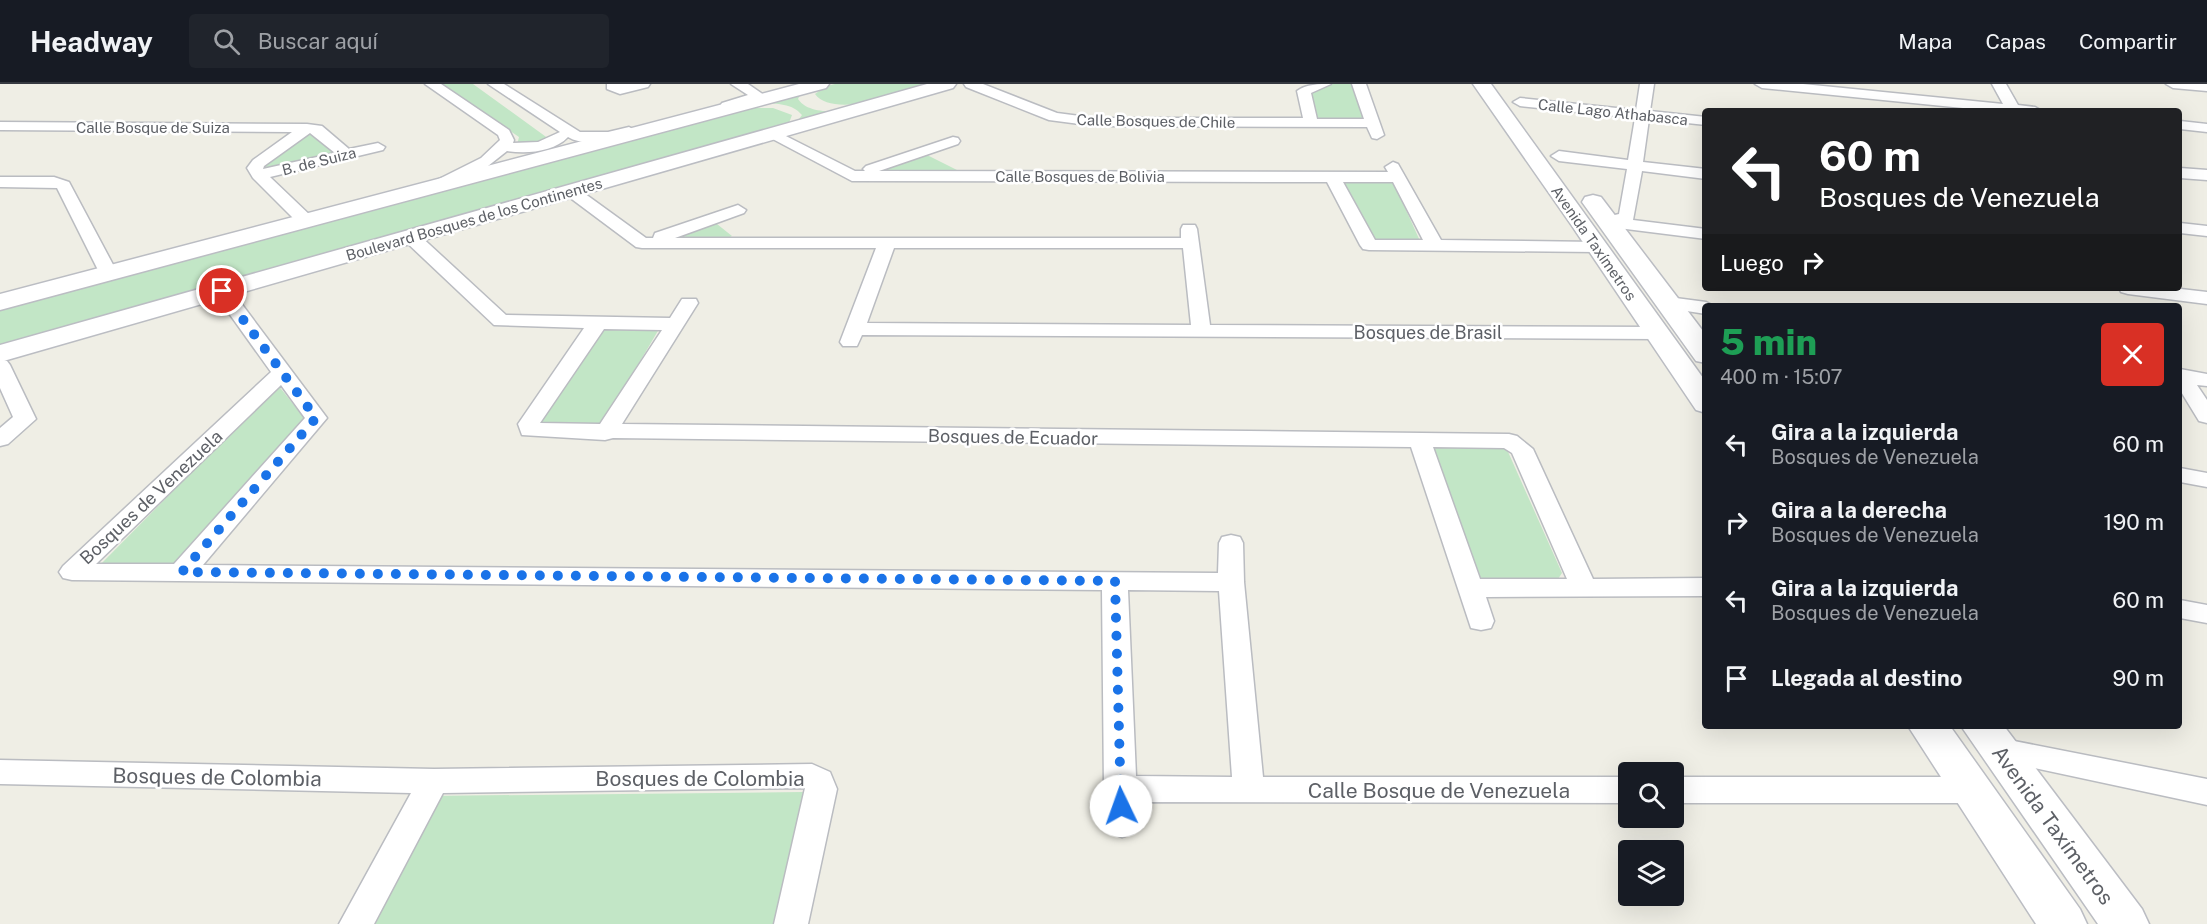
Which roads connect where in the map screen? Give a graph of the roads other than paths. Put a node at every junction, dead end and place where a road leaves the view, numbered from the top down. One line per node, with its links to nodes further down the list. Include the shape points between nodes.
1 (432, 84): 38 (street, via 504,132)
2 (483, 84): 35 (street)
3 (495, 84): 5 (street, via 568,132 591,137 608,136 757,95)
4 (644, 84): 17 (street, via 620,90 612,86)
5 (738, 84)
6 (750, 84): 20 (street)
7 (819, 84): 20 (street); 21 (street, via 810,93 815,101 835,108)
8 (947, 84): 21 (street, Boulevard Bosques de los Continentes)
9 (971, 84): 27 (street, Calle Bosques de Chile, via 1042,113 1095,122)
10 (1324, 84): 27 (street, via 1304,91)
11 (1359, 84): 27 (street, Calle Bosques de Chile, via 1376,129)
12 (1482, 84): 33 (street, Avenida Taxímetros)
13 (1647, 84): 25 (street)
14 (1762, 84): 22 (street)
15 (1999, 84): 23 (street)
16 (2173, 84): 18 (street)
17 (626, 85)
18 (2207, 87)
19 (1513, 93): 25 (street, Calle Lago Athabasca); 34 (street, Avenida Taxímetros)
20 (772, 96): 24 (street)
21 (867, 107): 32 (street, Boulevard Bosques de los Continentes)
22 (1994, 108)
23 (2012, 108)
24 (725, 109): 32 (street, via 768,105 796,114 795,121); 36 (street)
25 (1642, 115): 26 (street, Calle Lago Athabasca); 43 (street)
26 (1702, 122)
27 (1311, 123)
28 (2182, 125): 31 (street)
29 (0, 126): 30 (street, Calle Bosque de Suiza)
30 (307, 128): 41 (street, via 316,129); 46 (street, via 255,165)
31 (2207, 128)
32 (778, 132): 48 (street, Calle Bosques de Bolivia); 53 (street, Boulevard Bosques de los Continentes)
33 (1516, 133): 34 (street); 66 (street, Avenida Taxímetros)
34 (1544, 133): 42 (street, Avenida Taxímetros)
35 (561, 136): 36 (street, via 585,140); 38 (street, via 545,145)
36 (621, 137): 52 (street)
37 (953, 141): 40 (street)
38 (505, 146): 52 (street, via 482,164)
39 (378, 147): 41 (street, B. de Suiza)
40 (932, 148): 47 (street); 48 (street)
41 (345, 154): 46 (street, B. de Suiza)
42 (1560, 156): 43 (street); 57 (street, Avenida Taxímetros)
43 (1633, 165): 45 (street); 57 (street, via 1627,217)
44 (2182, 173): 49 (street)
45 (1702, 174)
46 (259, 175): 56 (street)
47 (990, 175): 48 (street, Calle Bosques de Bolivia); 50 (street, Calle Bosques de Bolivia)
48 (852, 176)
49 (2207, 176)
50 (1333, 178): 65 (street, via 1367,244); 65 (street, Calle Bosques de Bolivia, via 1396,172)
51 (0, 182): 67 (street, via 63,185)
52 (436, 186): 56 (street)
53 (571, 191): 61 (street, Boulevard Bosques de los Continentes); 63 (street)
54 (738, 210): 55 (street)
55 (719, 217): 62 (street); 63 (street)
56 (307, 222): 67 (street)
57 (1608, 222): 60 (street); 73 (street, Avenida Taxímetros)
58 (2182, 228): 59 (street)
59 (2207, 231)
60 (1702, 234)
61 (411, 237): 68 (street, Boulevard Bosques de los Continentes); 75 (street, via 501,321)
62 (759, 242): 63 (street); 64 (street)
63 (642, 243)
64 (886, 243): 77 (street, via 1190,235); 77 (street, Bosques de Brasil, via 853,336)
65 (1435, 246): 66 (street)
66 (1598, 247): 78 (street, Avenida Taxímetros)
67 (109, 274): 71 (street)
68 (222, 291): 80 (street, Boulevard Bosques de los Continentes); 82 (street)
69 (2150, 291): 70 (street)
70 (2207, 298)
71 (0, 302)
72 (689, 303): 76 (street)
73 (1668, 303): 74 (street); 79 (street, Avenida Taxímetros)
74 (1702, 307)
75 (597, 324): 76 (street); 88 (street, Bosques de Ecuador, via 528,429)
76 (677, 324): 88 (street)
77 (1201, 331): 78 (street, Bosques de Brasil)
78 (1656, 333): 86 (street, Avenida Taxímetros)
79 (1702, 350)
80 (0, 354)
81 (0, 365): 89 (street, via 25,419)
82 (283, 372): 94 (street, via 315,421); 94 (street, Bosques de Venezuela, via 72,572)
83 (2182, 376): 85 (street)
84 (2182, 379): 87 (street)
85 (2207, 380)
86 (1702, 398)
87 (2207, 416)
88 (605, 433): 90 (street, Bosques de Ecuador)
89 (0, 439)
90 (1420, 441): 97 (street, Bosques de Ecuador, via 1503,440 1518,446); 99 (street)
91 (2182, 475): 92 (street)
92 (2207, 480)
93 (1230, 543): 96 (street)
94 (182, 572): 95 (street, Bosques de Venezuela)
95 (1115, 581): 96 (street, Bosques de Venezuela); 107 (street)
96 (1231, 582): 111 (street)
97 (1584, 587): 98 (street); 99 (street)
98 (1702, 587)
99 (1470, 588): 102 (street)
100 (2182, 609): 101 (street)
101 (2207, 614)
102 (1481, 621)
103 (1930, 729): 110 (street)
104 (1990, 738): 112 (street); 117 (street, Avenida Taxímetros)
105 (0, 772): 106 (street, Bosques de Colombia)
106 (434, 782): 114 (street); 115 (street, Bosques de Colombia, via 812,776 821,789)
107 (1120, 789): 111 (street); 113 (street)
108 (1618, 790): 111 (street, Calle Bosque de Venezuela)
109 (1684, 790): 110 (street)
110 (1973, 790): 116 (street)
111 (1249, 791)
112 (2207, 792)
113 (1122, 824)
114 (356, 924)
115 (791, 924)
116 (2063, 924)
117 (2125, 924)

